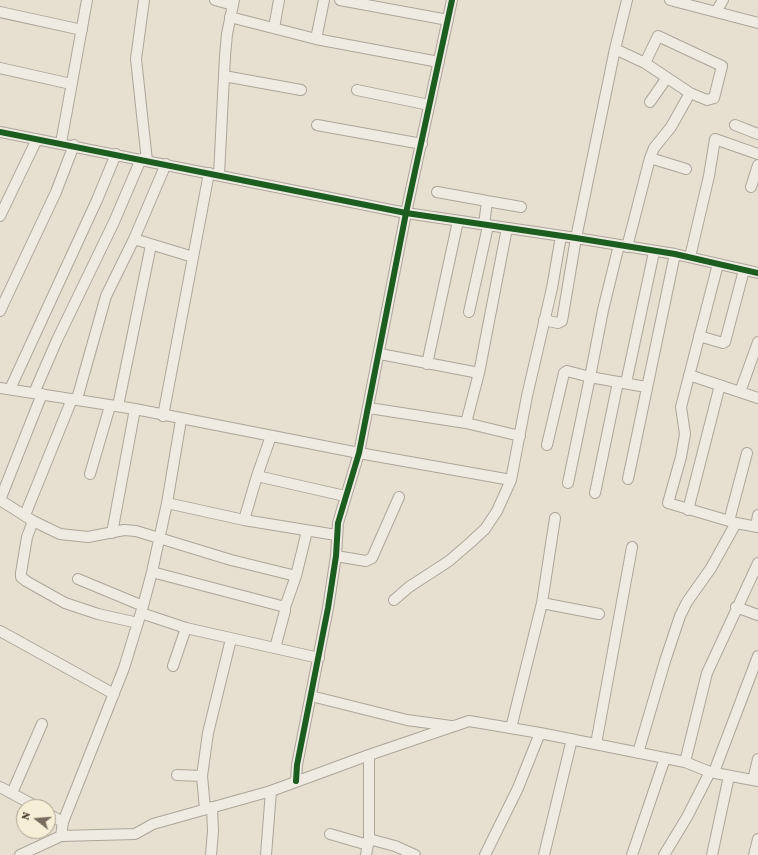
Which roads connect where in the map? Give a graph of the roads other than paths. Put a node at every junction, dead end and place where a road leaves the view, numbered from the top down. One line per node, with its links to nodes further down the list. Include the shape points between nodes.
1 (88, 0): 18 (street)
2 (144, 0): 43 (street, via 136,59)
3 (215, 0): 11 (street)
4 (279, 0): 17 (street)
5 (324, 0): 19 (street)
6 (340, 0): 15 (street)
7 (452, 0): 15 (street)
8 (628, 0): 20 (street)
9 (670, 0): 13 (street)
10 (723, 0): 13 (street)
11 (234, 2): 14 (street)
12 (0, 12): 18 (street)
13 (716, 12): 16 (street)
14 (230, 17): 17 (street); 24 (street)
15 (448, 20): 21 (street)
16 (758, 23)
17 (274, 28): 19 (street)
18 (82, 30): 26 (street)
19 (316, 39): 21 (street)
20 (615, 49): 22 (street); 58 (street)
21 (439, 62): 31 (street)
22 (645, 63): 25 (street); 29 (street, via 658,36 722,66 714,98 706,100)
23 (0, 68): 26 (street)
24 (224, 76): 27 (street); 47 (street)
25 (666, 79): 29 (street); 30 (street)
26 (71, 84): 37 (street)
27 (301, 90)
28 (358, 90): 31 (street)
29 (690, 93): 42 (street)
30 (650, 102)
31 (429, 105): 38 (street)
32 (316, 125): 38 (street)
33 (735, 125): 35 (street)
34 (0, 132): 36 (street)
35 (758, 134)
36 (37, 139): 37 (street); 53 (street)
37 (61, 143): 39 (street)
38 (422, 144): 52 (street)
39 (74, 145): 40 (street); 69 (street, via 56,192)
40 (116, 154): 43 (street); 82 (street, via 97,200)
41 (758, 154): 65 (street, via 717,139 714,141 709,176)
42 (650, 158): 46 (street); 61 (street)
43 (144, 160): 44 (street); 84 (street)
44 (166, 164): 47 (street); 59 (street)
45 (758, 165): 48 (street)
46 (686, 169)
47 (214, 174): 52 (street); 64 (street)
48 (752, 187)
49 (437, 192): 50 (street)
50 (487, 201): 51 (street); 55 (street)
51 (521, 207)
52 (406, 213): 54 (street); 74 (street)
53 (0, 216)
54 (458, 221): 55 (street); 75 (street)
55 (486, 225): 56 (street); 70 (street)
56 (507, 228): 57 (street); 76 (street)
57 (561, 236): 58 (street); 71 (street)
58 (576, 238): 61 (street); 71 (street, via 562,321 558,323)
59 (134, 239): 60 (street); 86 (street, via 106,296)
60 (151, 245): 64 (street); 87 (street)
61 (623, 246): 62 (street); 78 (street, via 603,310)
62 (654, 252): 63 (street); 79 (street)
63 (675, 254): 65 (street); 81 (street)
64 (192, 257): 90 (street)
65 (690, 257): 66 (street)
66 (718, 264): 67 (street); 72 (street)
67 (744, 270): 68 (street); 72 (street, via 725,342)
68 (758, 273)
69 (0, 311)
70 (469, 312)
71 (544, 320): 94 (street)
72 (700, 336): 77 (street)
73 (758, 342): 83 (street)
74 (380, 354): 75 (street); 88 (street)
75 (427, 364): 76 (street)
76 (479, 373): 92 (street)
77 (689, 375): 80 (street); 108 (street, via 681,408 685,434 668,503)
78 (590, 377): 79 (street); 95 (street, via 567,371 564,373); 102 (street)
79 (622, 383): 81 (street); 103 (street)
80 (720, 385): 83 (street); 108 (street)
81 (646, 387): 100 (street)
82 (5, 388): 84 (street)
83 (740, 392): 85 (street)
84 (38, 393): 86 (street); 106 (street)
85 (758, 398)
86 (74, 399): 87 (street); 110 (street)
87 (114, 406): 89 (street); 98 (street)
88 (369, 408): 92 (street); 96 (street)
89 (135, 409): 90 (street); 116 (street)
90 (163, 416): 91 (street)
91 (181, 420): 93 (street); 107 (street)
92 (466, 424): 94 (street)
93 (271, 436): 96 (street); 99 (street)
94 (520, 436): 101 (street)
95 (547, 444)
96 (359, 453): 101 (street); 104 (street)
97 (747, 453): 113 (street)
98 (90, 474)
99 (257, 476): 104 (street); 112 (street)
100 (628, 479)
101 (511, 480): 125 (street, via 497,511 485,529 449,561)
102 (568, 483)
103 (595, 493)
104 (345, 496): 117 (street)
105 (399, 497): 120 (street, via 372,558 366,561)
106 (0, 500): 110 (street)
107 (167, 503): 112 (street); 118 (street)
108 (688, 510): 113 (street)
109 (758, 515): 114 (street)
110 (29, 518): 116 (street, via 51,531 71,536 88,537); 129 (street, via 21,573 26,581 65,603 98,614)
111 (555, 518): 126 (street)
112 (244, 520): 115 (street)
113 (733, 522): 114 (street); 147 (street, via 710,568 680,616)
114 (757, 527)
115 (307, 531): 117 (street); 123 (street)
116 (112, 533): 118 (street, via 136,531)
117 (336, 535): 120 (street)
118 (159, 539): 122 (street); 123 (street)
119 (632, 547): 146 (street)
120 (336, 556): 137 (street)
121 (758, 563): 128 (street)
122 (152, 572): 127 (street); 129 (street)
123 (296, 576): 127 (street)
124 (78, 579): 129 (street)
125 (394, 600)
126 (542, 603): 130 (street); 143 (street)
127 (285, 607): 135 (street)
128 (736, 607): 131 (street); 151 (street, via 707,673)
129 (140, 614): 132 (street); 139 (street)
130 (599, 614)
131 (758, 614)
132 (186, 628): 134 (street); 138 (street)
133 (0, 631): 139 (street)
134 (231, 639): 135 (street); 154 (street, via 208,733)
135 (275, 648): 137 (street)
136 (758, 656): 152 (street)
137 (319, 658): 140 (street)
138 (172, 666)
139 (114, 694): 164 (street)
140 (311, 696): 142 (street, via 407,720); 156 (street)
141 (42, 724): 160 (street)
142 (453, 726): 143 (street, via 469,721); 148 (street)
143 (511, 728): 144 (street)
144 (540, 733): 145 (street); 173 (street, via 518,788)
145 (572, 739): 146 (street); 174 (street)
146 (596, 744): 147 (street)
147 (638, 753): 149 (street)
148 (369, 754): 156 (street); 168 (street)
149 (665, 758): 151 (street); 175 (street)
150 (758, 759): 157 (street)
151 (685, 762): 152 (street)
152 (712, 772): 155 (street); 176 (street)
153 (177, 775): 154 (street)
154 (202, 776): 162 (street)
155 (729, 776): 157 (street); 177 (street)
156 (296, 781): 159 (street)
157 (756, 781)
158 (0, 788): 160 (street)
159 (271, 791): 162 (street); 171 (street)
160 (12, 793): 161 (street)
161 (22, 799)
162 (208, 808): 166 (street, via 153,824 135,834); 170 (street, via 213,830)
163 (56, 819): 164 (street)
164 (62, 822): 166 (street)
165 (330, 834): 168 (street)
166 (61, 836): 169 (street)
167 (758, 839): 178 (street)
168 (368, 846): 172 (street, via 395,846)
169 (20, 855)
170 (212, 855)
171 (266, 855)
172 (415, 855)
173 (485, 855)
174 (544, 855)
175 (632, 855)
176 (664, 855)
177 (712, 855)
178 (754, 855)

